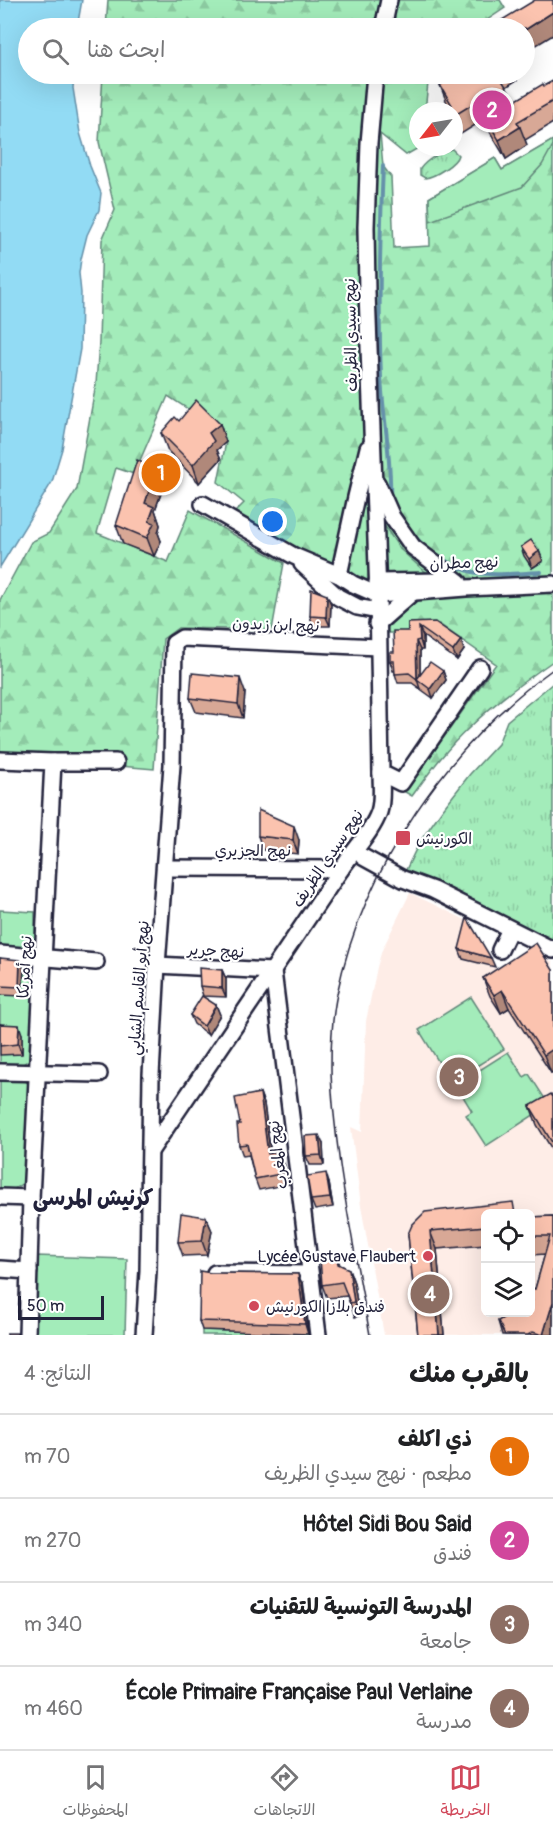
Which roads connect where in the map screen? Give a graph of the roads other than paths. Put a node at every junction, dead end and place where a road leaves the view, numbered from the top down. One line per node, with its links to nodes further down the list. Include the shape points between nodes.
1 (389, 0): 2 (street)
2 (385, 18)
3 (374, 84): 4 (street, نهج سيدي الظريف, via 366,227)
4 (371, 436): 5 (street, نهج سيدي الظريف); 8 (street)
5 (374, 475): 10 (street, via 392,517 413,547); 12 (street, نهج سيدي الظريف)
6 (203, 504): 7 (street)
7 (294, 556): 8 (street); 14 (street, via 338,597)
8 (339, 575): 12 (street, via 353,584)
9 (553, 577): 10 (street, نهج مطران)
10 (459, 582): 12 (street, نهج مطران)
11 (553, 584): 13 (street, نهج مطران)
12 (377, 589): 13 (street, نهج مطران); 14 (street, نهج سيدي الظريف)
13 (412, 593): 14 (street)
14 (377, 618): 16 (street, نهج سيدي الظريف)
15 (174, 643): 16 (street, نهج ابن زيدون, via 182,638); 23 (street, نهج أبو القاسم الشابي)
16 (378, 647): 21 (street, نهج سيدي الظريف)
17 (480, 668): 21 (street, via 401,783)
18 (0, 760): 19 (street)
19 (53, 762): 20 (street); 29 (street, نهج أمريكا)
20 (116, 762)
21 (381, 773): 24 (street, نهج سيدي الظريف, via 379,812)
22 (363, 857): 25 (street)
23 (165, 868): 24 (street, نهج الجزيري); 31 (street, نهج أبو القاسم الشابي)
24 (341, 868): 32 (street, نهج سيدي الظريف)
25 (510, 928): 26 (street); 27 (street)
26 (500, 950)
27 (553, 950)
28 (0, 954): 29 (street)
29 (42, 957): 30 (street); 34 (street, نهج أمريكا)
30 (96, 962)
31 (157, 965): 32 (street, نهج جرير); 36 (street, نهج أبو القاسم الشابي)
32 (273, 971): 36 (street, نهج سيدي الظريف); 42 (street, نهج المغرب)
33 (0, 1072): 34 (street)
34 (37, 1073): 35 (street); 38 (street, نهج أمريكا)
35 (99, 1074)
36 (151, 1150): 44 (street, نهج أبو القاسم الشابي)
37 (0, 1197): 38 (street)
38 (31, 1198): 40 (street, نهج أمريكا)
39 (0, 1269): 40 (street)
40 (28, 1271): 43 (street, نهج أمريكا)
41 (215, 1273): 42 (street)
42 (309, 1274): 45 (street, نهج المغرب)
43 (27, 1335)
44 (144, 1335)
45 (318, 1335)

